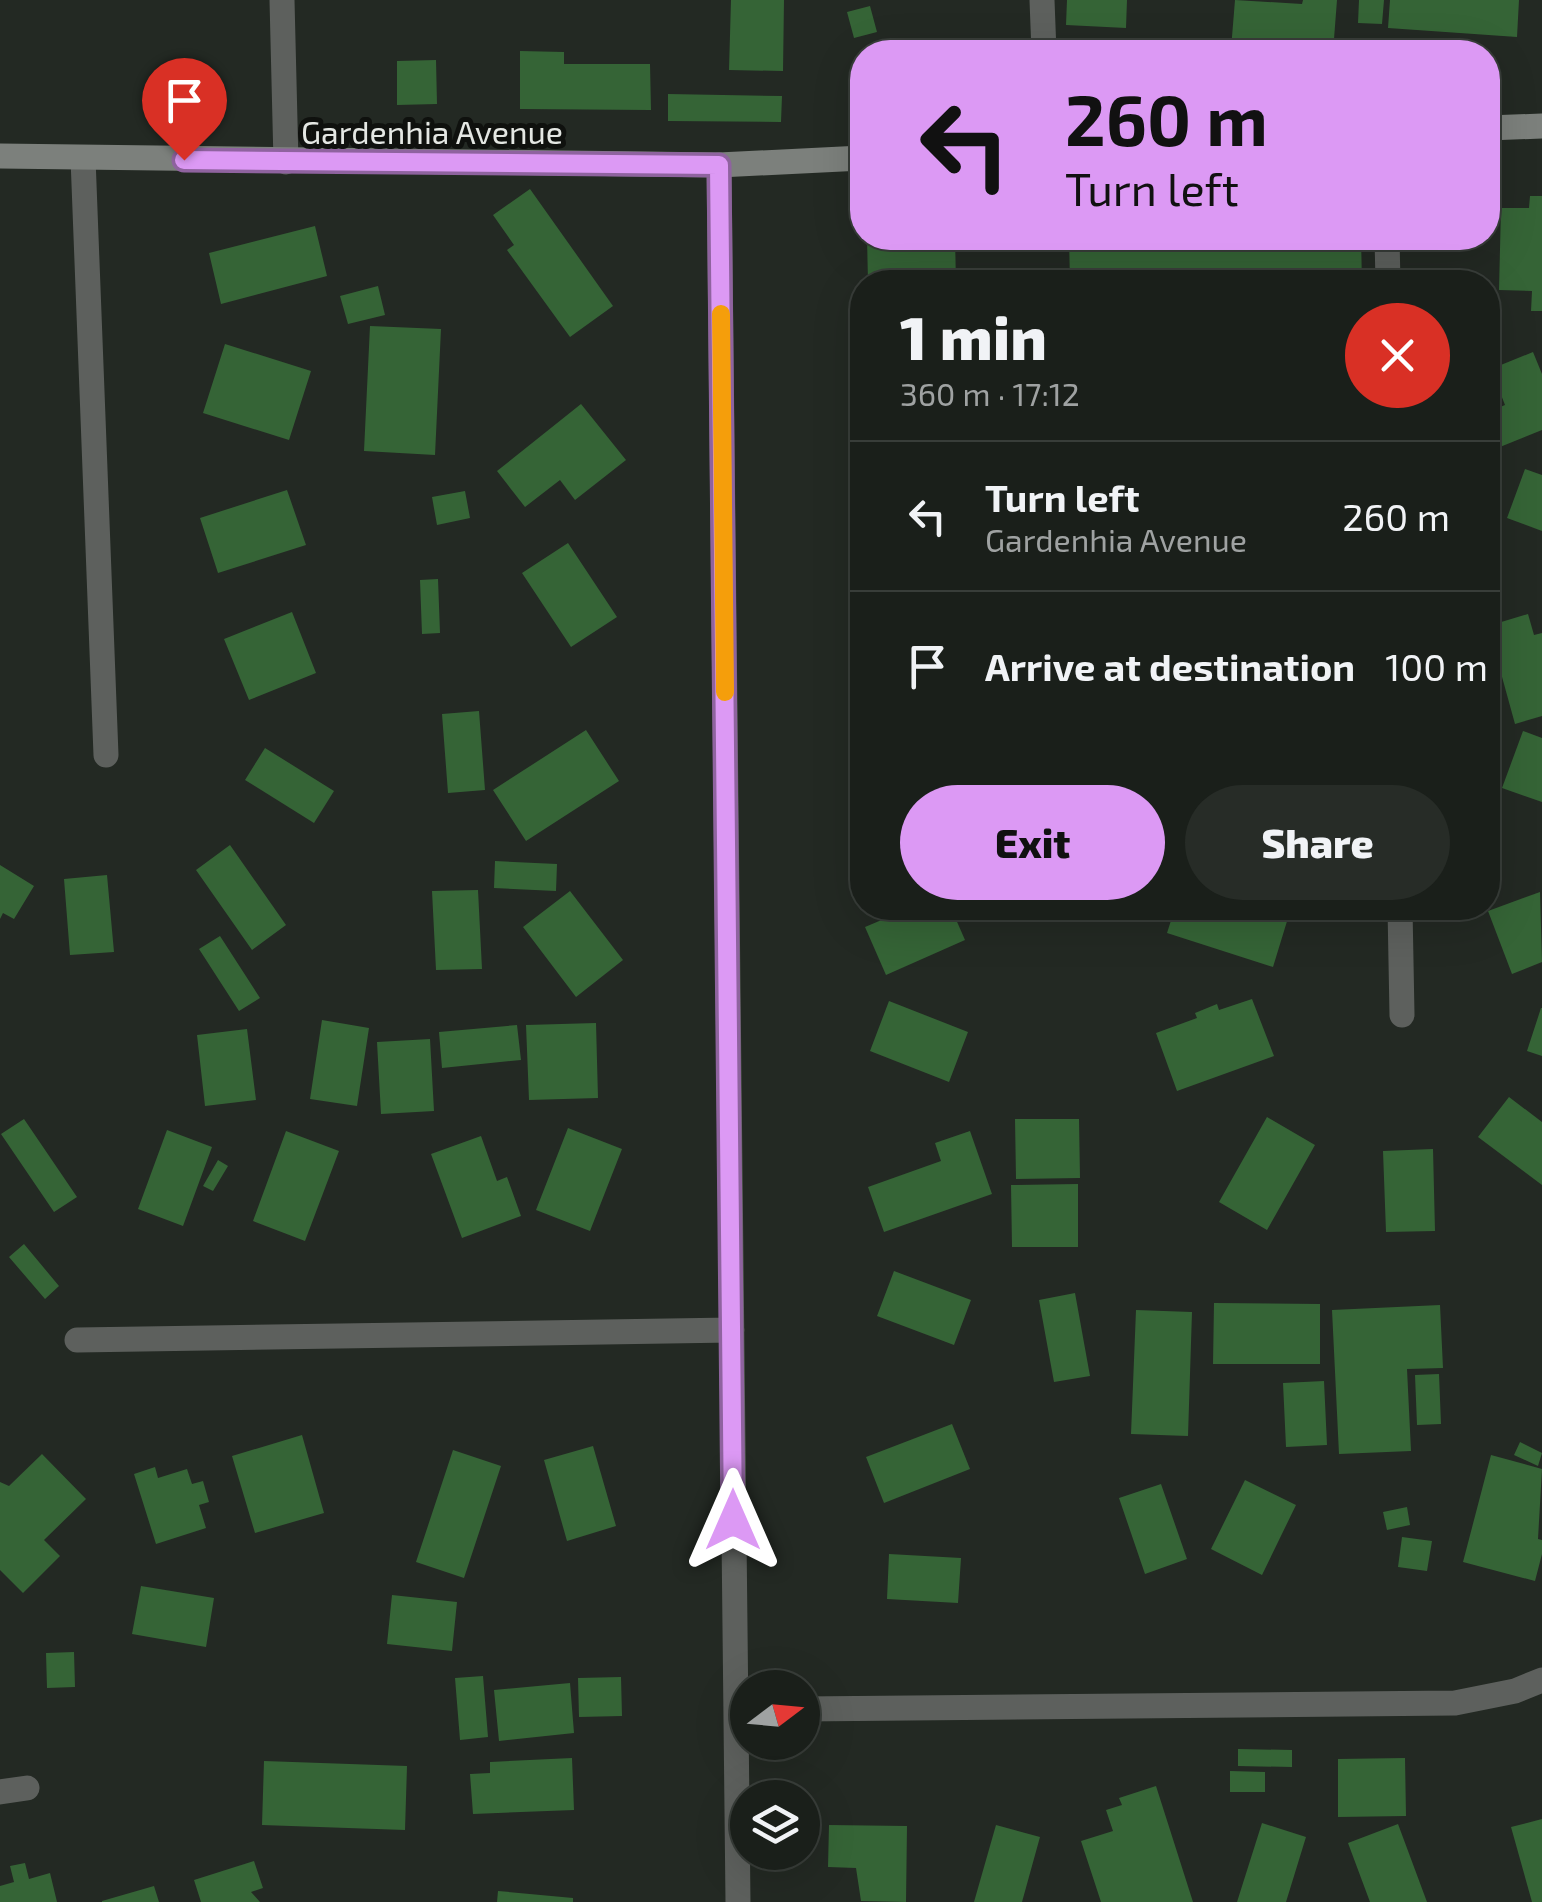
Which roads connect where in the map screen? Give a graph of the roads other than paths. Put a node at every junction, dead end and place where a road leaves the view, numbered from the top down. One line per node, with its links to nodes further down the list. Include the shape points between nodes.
1 (282, 0): 9 (street)
2 (1042, 0): 3 (street)
3 (1044, 40)
4 (1542, 126): 5 (main road)
5 (1500, 128)
6 (0, 156): 7 (main road, Gardenhia Avenue)
7 (83, 158): 9 (main road, Gardenhia Avenue); 11 (street)
8 (850, 159): 10 (main road, Gardenhia Avenue)
9 (286, 162): 10 (main road, Gardenhia Avenue)
10 (719, 165): 14 (street)
11 (106, 755)
12 (1400, 920): 13 (street)
13 (1402, 1015)
14 (732, 1330): 15 (street); 16 (street)
15 (77, 1340)
16 (739, 1670)
17 (1542, 1680): 18 (street, via 1455,1702)
18 (820, 1709)
19 (739, 1760): 22 (street)
20 (27, 1788): 21 (street)
21 (0, 1792)
22 (738, 1902)

